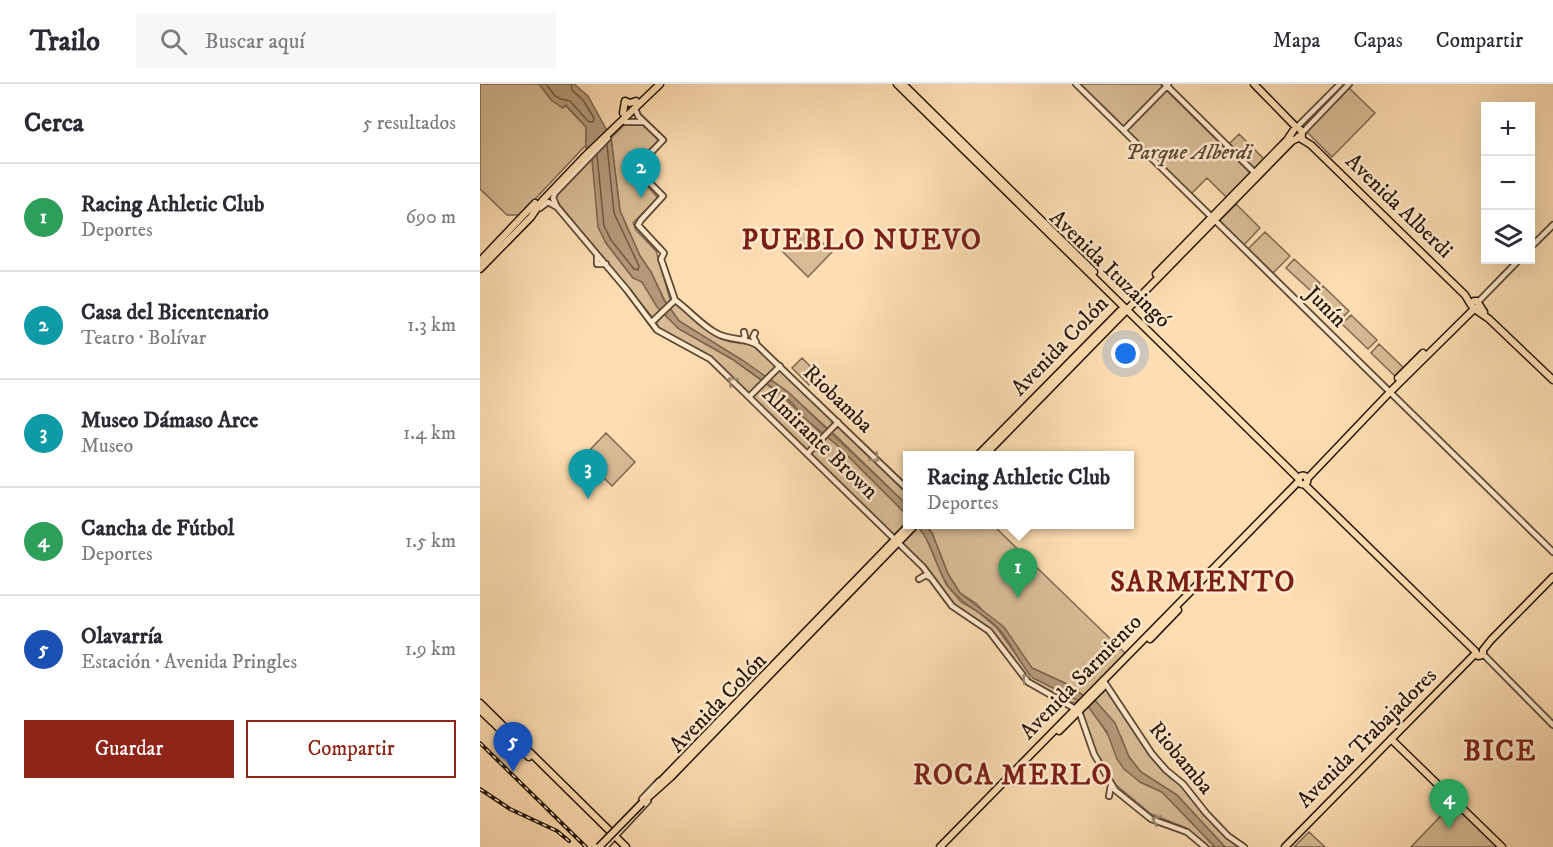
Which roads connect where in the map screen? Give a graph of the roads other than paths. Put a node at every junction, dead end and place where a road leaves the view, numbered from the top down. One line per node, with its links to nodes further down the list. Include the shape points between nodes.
1 (653, 84): 14 (main road, via 636,101 625,101 623,113)
2 (661, 84): 11 (street); 14 (main road)
3 (897, 84): 31 (main road, Avenida Ituzaingó)
4 (903, 84): 31 (main road, Avenida Ituzaingó)
5 (1077, 84): 15 (street, Junín)
6 (1249, 84): 16 (main road, Avenida Alberdi)
7 (1254, 84): 16 (main road, Avenida Alberdi)
8 (1340, 84): 16 (street, Avenida Colón)
9 (1349, 84): 16 (street, Avenida Colón)
10 (1167, 85): 15 (street); 18 (street)
11 (636, 111): 12 (street); 13 (street)
12 (625, 122): 13 (street); 14 (street)
13 (644, 122): 29 (street, via 663,140 637,168 663,196 638,225 664,253 661,259)
14 (611, 130): 17 (main road)
15 (1124, 130): 21 (street, Junín)
16 (1297, 132): 18 (main road, Avenida Colón); 30 (main road, Avenida Alberdi)
17 (584, 157): 19 (street, via 554,194); 20 (main road); 25 (main road)
18 (1256, 175): 21 (main road, Avenida Colón)
19 (557, 207): 20 (street, via 546,202); 24 (street, Almirante Brown)
20 (531, 217): 28 (main road)
21 (1213, 218): 31 (main road, Avenida Colón); 39 (street, Junín)
22 (1553, 225): 23 (street)
23 (1535, 243)
24 (596, 253): 26 (street, Almirante Brown); 26 (street, via 597,264)
25 (480, 261)
26 (606, 264): 32 (street, Almirante Brown)
27 (1515, 264): 30 (street, Avenida Sarmiento)
28 (480, 269)
29 (675, 300): 32 (street); 35 (street, Riobamba, via 717,333)
30 (1475, 306): 38 (main road, Avenida Alberdi); 39 (main road, Avenida Sarmiento)
31 (1126, 307): 42 (main road, Avenida Colón); 43 (main road, Avenida Colón); 45 (main road, Avenida Ituzaingó)
32 (652, 322): 40 (street, Almirante Brown, one-way to 32, via 707,357 660,332)
33 (744, 332): 35 (street)
34 (755, 333): 36 (street)
35 (741, 340): 36 (street, Riobamba)
36 (757, 345): 37 (street, Riobamba)
37 (780, 366): 40 (street); 41 (street, Riobamba)
38 (1553, 380)
39 (1388, 392): 45 (main road, Avenida Sarmiento); 49 (street, Junín)
40 (749, 397): 44 (street, Almirante Brown)
41 (838, 422): 44 (street); 46 (street, Riobamba, one-way to 46)
42 (982, 451)
43 (989, 451)
44 (807, 454): 48 (street, Almirante Brown)
45 (1303, 480): 53 (main road, Avenida Ituzaingó); 54 (main road, Avenida Sarmiento)
46 (903, 485)
47 (908, 529): 48 (main road, Avenida Colón)
48 (897, 541): 50 (street, Almirante Brown); 60 (main road, Avenida Colón)
49 (1553, 552)
50 (919, 564): 52 (street, Almirante Brown); 52 (street, via 923,572 919,579 926,575)
51 (1553, 577): 53 (main road, Avenida Trabajadores)
52 (934, 582): 56 (street, Almirante Brown, one-way to 52, via 1030,684 988,631 952,606)
53 (1479, 652): 58 (street, Avenida Ituzaingó); 59 (main road, Avenida Trabajadores)
54 (1102, 684): 56 (main road, Avenida Sarmiento); 71 (street, Riobamba, via 1152,754 1228,836)
55 (480, 703): 63 (main road)
56 (1079, 708): 61 (street, via 1094,754); 68 (main road, Avenida Sarmiento); 69 (main road, Avenida Sarmiento)
57 (480, 710): 63 (main road)
58 (1553, 725)
59 (1393, 741): 72 (main road, Avenida Trabajadores); 73 (main road, Avenida Trabajadores); 74 (main road)
60 (669, 775): 63 (street, Avenida Colón); 64 (main road, Avenida Colón, bridge)
61 (1111, 785): 62 (street); 62 (street, via 1109,795)
62 (1119, 793): 70 (street, one-way to 62, via 1187,832 1151,819)
63 (611, 835): 64 (street, Avenida Colón); 65 (street, Avenida Colón); 66 (main road); 67 (main road)
64 (598, 847)
65 (605, 847)
66 (620, 847)
67 (626, 847)
68 (940, 847)
69 (945, 847)
70 (1205, 847)
71 (1244, 847)
72 (1285, 847)
73 (1290, 847)
74 (1502, 847)

